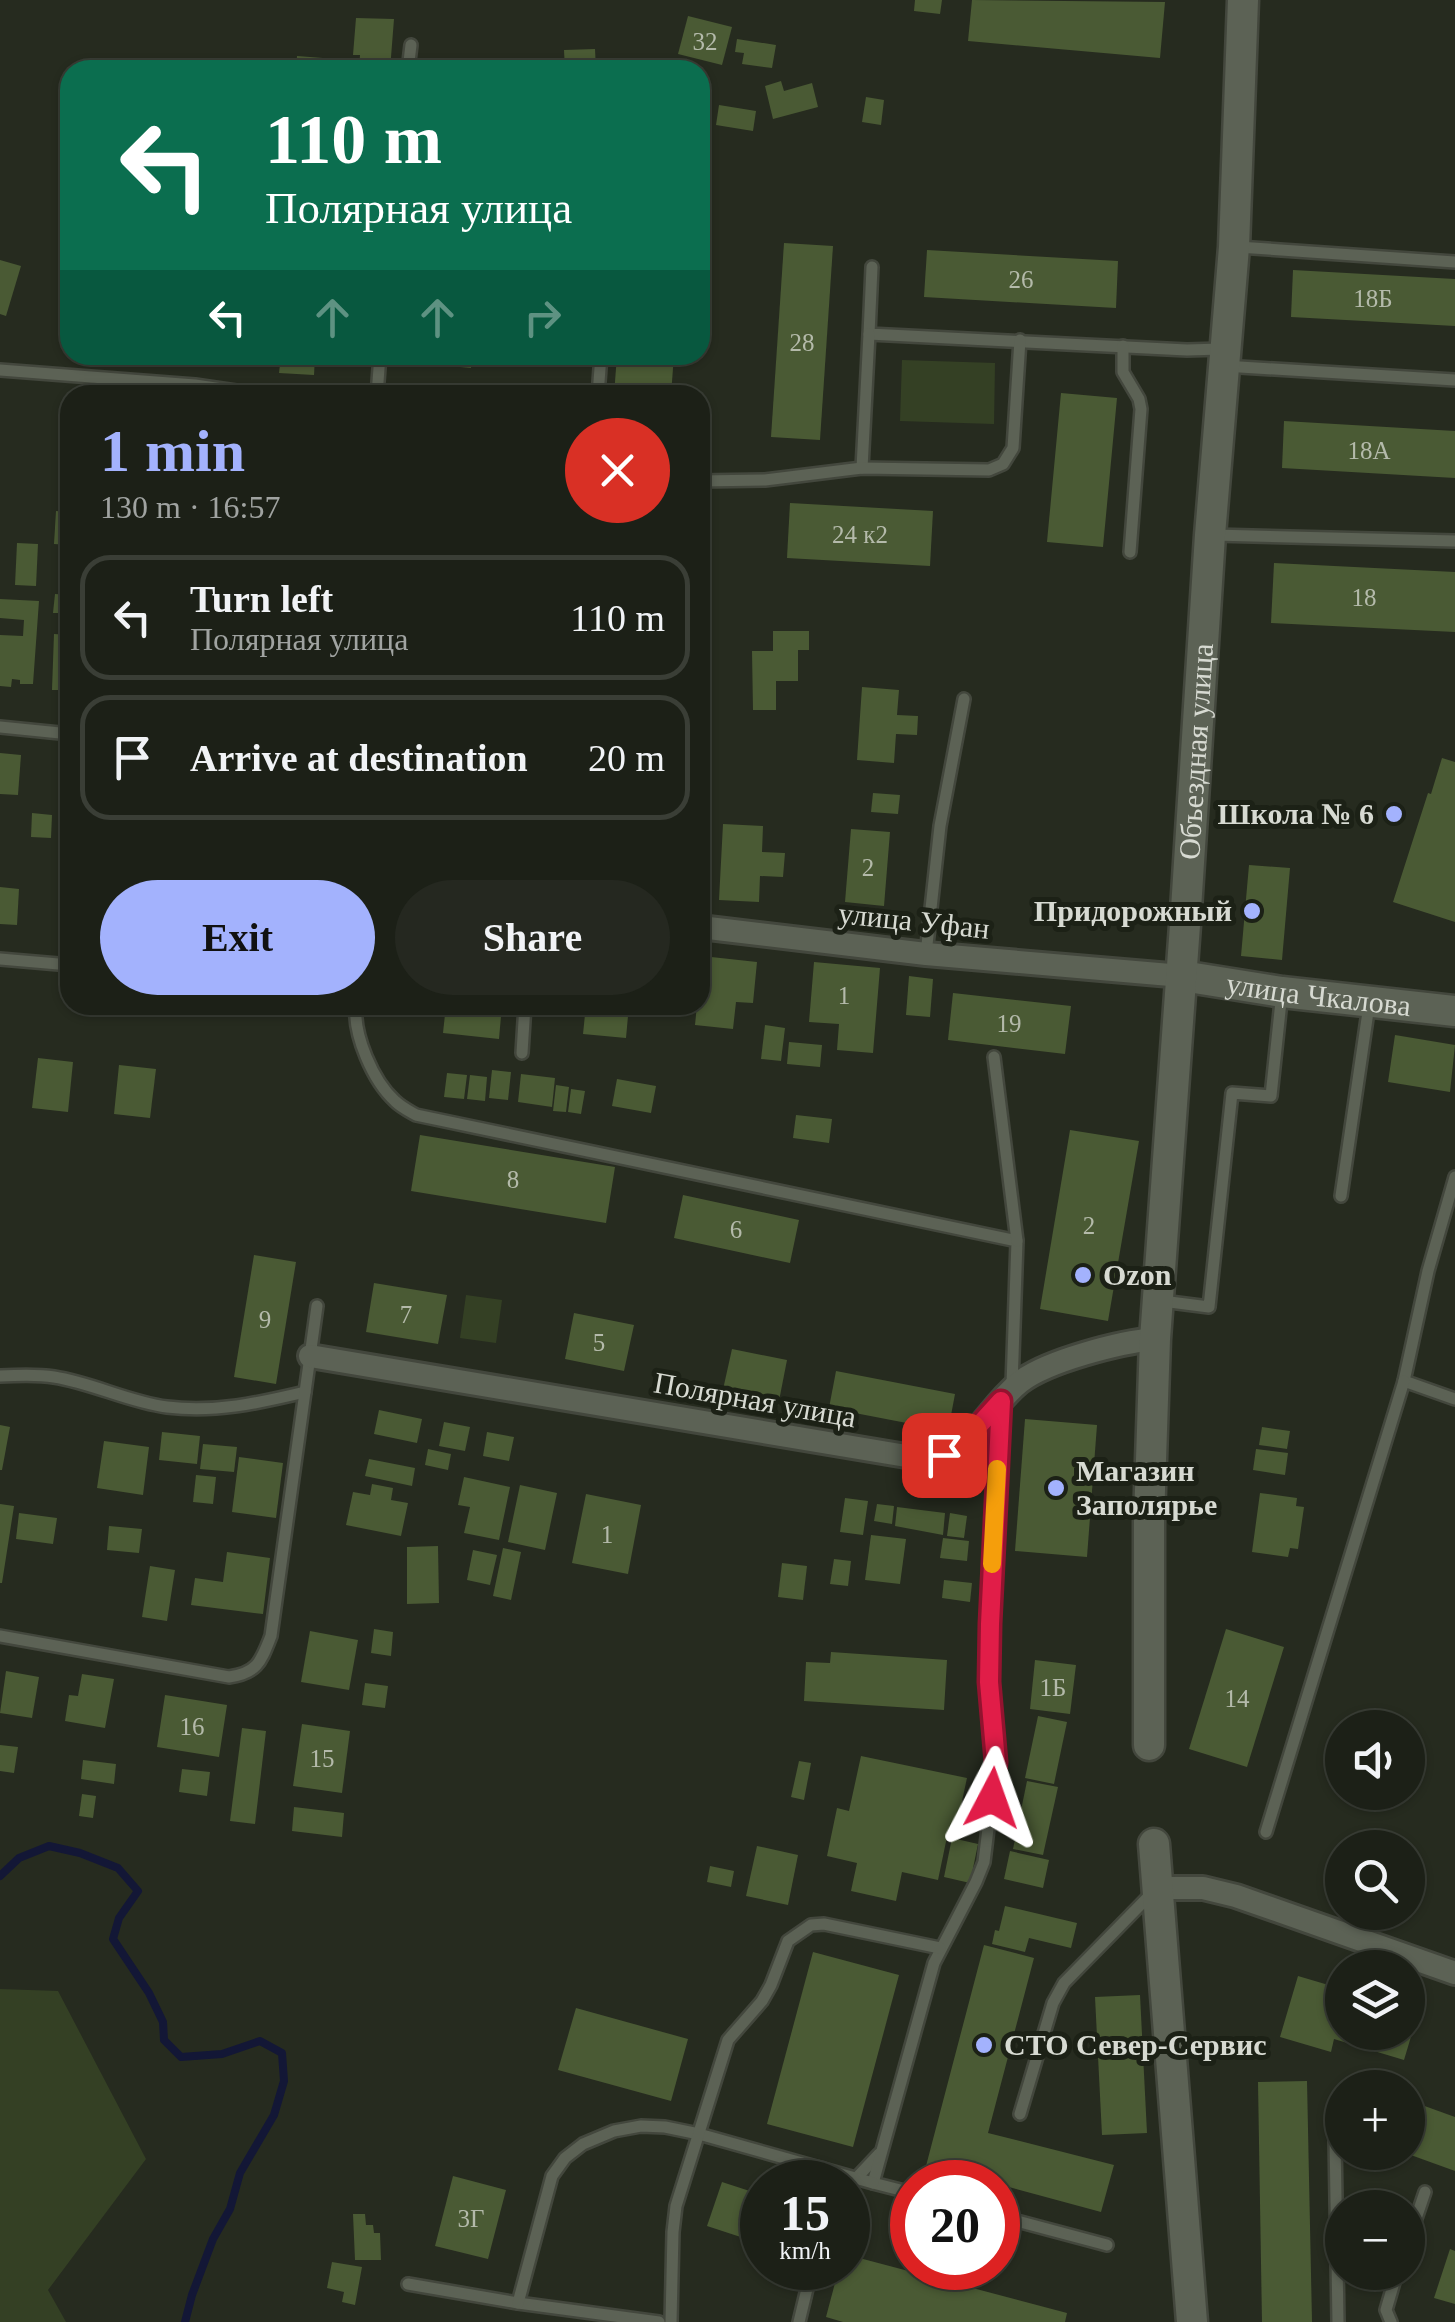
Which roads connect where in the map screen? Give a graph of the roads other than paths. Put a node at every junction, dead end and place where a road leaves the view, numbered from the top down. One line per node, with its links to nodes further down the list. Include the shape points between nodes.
1 (1243, 0): 4 (main road, Объездная улица)
2 (411, 45): 3 (lane)
3 (409, 60)
4 (1234, 247): 5 (lane); 10 (main road, Объездная улица)
5 (1455, 262)
6 (872, 267): 7 (lane)
7 (869, 334): 8 (lane); 14 (lane)
8 (1020, 340): 9 (lane); 14 (lane, via 1013,448 1003,464 989,470)
9 (1123, 346): 10 (lane); 18 (lane, via 1123,372 1141,409)
10 (1225, 358): 12 (lane); 16 (main road, Объездная улица)
11 (0, 370): 13 (lane)
12 (1455, 380)
13 (195, 385)
14 (862, 468): 15 (lane)
15 (710, 481)
16 (1210, 534): 17 (lane); 26 (main road, Объездная улица)
17 (1455, 540)
18 (1130, 552)
19 (964, 699): 23 (lane, via 940,826)
20 (0, 727): 21 (lane)
21 (60, 733)
22 (710, 928): 23 (street, улица Уфан)
23 (926, 954): 26 (street, улица Уфан)
24 (0, 958): 25 (lane)
25 (60, 964)
26 (1182, 976): 27 (main road, улица Чкалова); 37 (main road, Объездная улица)
27 (1282, 992): 28 (main road, улица Чкалова); 37 (lane, via 1271,1096 1232,1093 1209,1307)
28 (1370, 1001): 29 (main road, улица Чкалова); 35 (lane)
29 (1455, 1011)
30 (355, 1015): 36 (lane, via 375,1073 394,1101 416,1115)
31 (524, 1015): 32 (lane)
32 (522, 1052)
33 (994, 1057): 36 (lane)
34 (1455, 1176): 42 (lane)
35 (1341, 1196)
36 (1017, 1241): 44 (lane)
37 (1158, 1300): 39 (main road, Объездная улица)
38 (318, 1306): 40 (lane)
39 (1154, 1339): 44 (street, Полярная улица, via 1038,1372); 47 (main road, Объездная улица)
40 (310, 1356): 43 (lane); 44 (street, Полярная улица, via 924,1459 962,1444)
41 (0, 1376): 43 (lane, via 55,1377 180,1408 241,1406)
42 (1404, 1381): 45 (lane); 48 (lane)
43 (305, 1392): 46 (lane, via 271,1636 256,1668 230,1677)
44 (1006, 1395): 51 (lane, via 990,1624 996,1762 984,1862)
45 (1455, 1399)
46 (0, 1636)
47 (1149, 1745)
48 (1266, 1832)
49 (1154, 1844): 50 (main road)
50 (1158, 1888): 52 (street, via 1236,1896); 53 (lane, via 1064,1982); 70 (main road)
51 (940, 1948): 54 (lane, via 824,1924 798,1932 762,2001 728,2040); 55 (lane)
52 (1455, 1973)
53 (1020, 2114)
54 (699, 2134): 56 (lane); 66 (lane, via 641,2126 583,2144 565,2158 545,2194); 68 (lane, via 676,2206)
55 (882, 2151): 57 (lane); 59 (lane)
56 (780, 2160)
57 (870, 2164)
58 (1336, 2170): 71 (lane)
59 (873, 2183): 60 (lane)
60 (890, 2187)
61 (1020, 2222): 62 (lane)
62 (1107, 2245)
63 (408, 2284): 66 (lane)
64 (807, 2290): 69 (lane)
65 (1391, 2290): 72 (lane, via 1386,2310)
66 (518, 2302): 67 (lane)
67 (659, 2322)
68 (672, 2322)
69 (799, 2322)
70 (1192, 2322)
71 (1338, 2322)
72 (1391, 2322)

